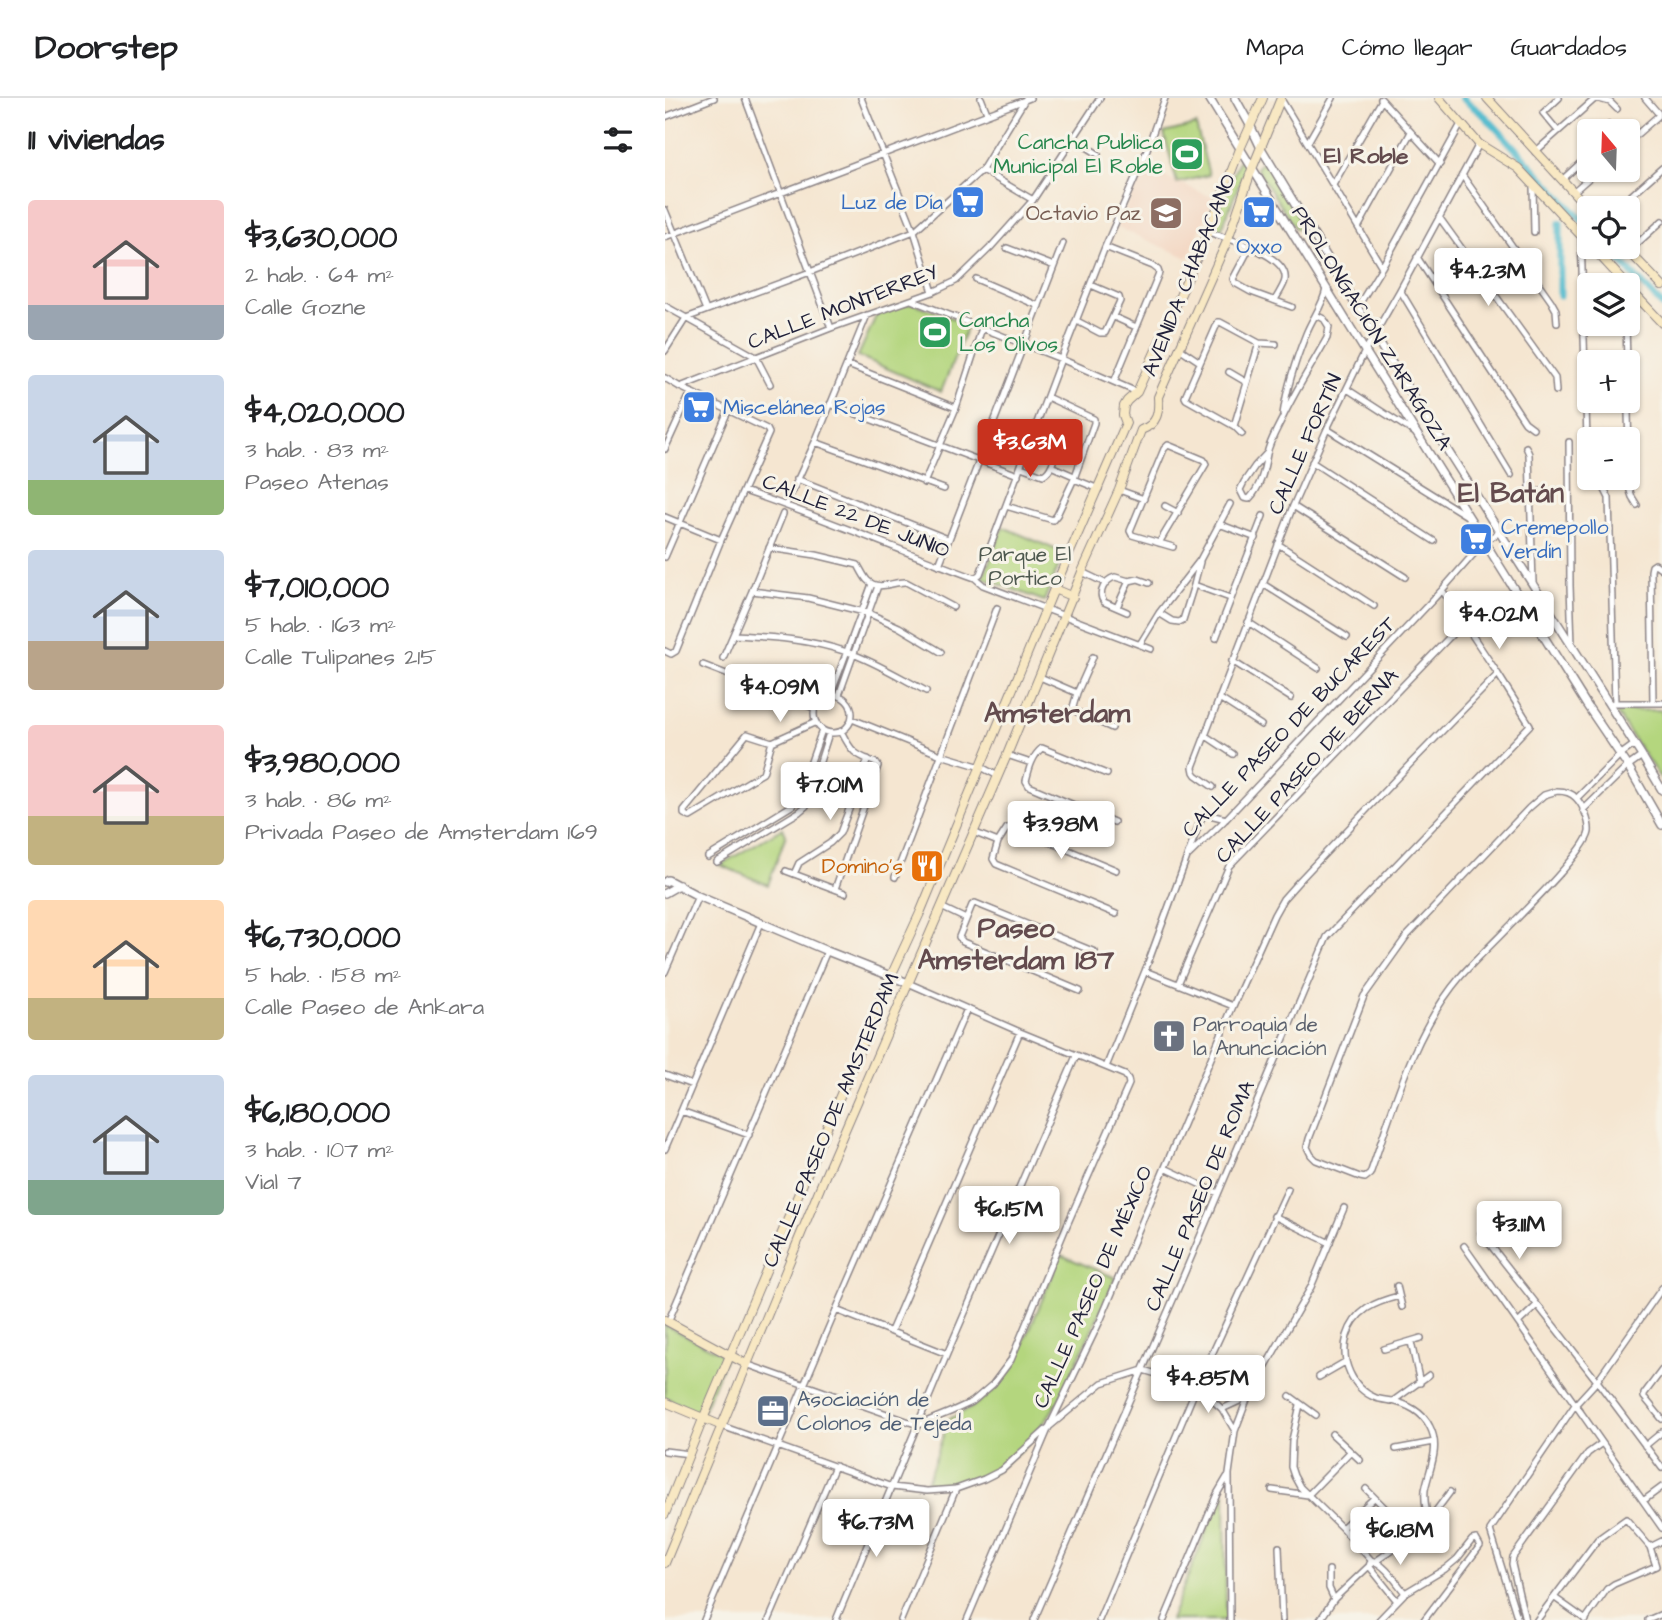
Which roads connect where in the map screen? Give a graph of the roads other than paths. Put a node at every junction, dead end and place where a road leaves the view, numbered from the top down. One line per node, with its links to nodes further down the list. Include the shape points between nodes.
1 (714, 98): 21 (street)
2 (745, 98): 46 (street)
3 (861, 98): 33 (street)
4 (981, 98): 20 (street)
5 (1100, 98): 27 (street, CALLE MONTERREY)
6 (1165, 98): 63 (street)
7 (1209, 98): 31 (street, PROLONGACIÓN ZARAGOZA)
8 (1235, 98): 23 (street, PROLONGACIÓN ZARAGOZA)
9 (1263, 98): 23 (main road, AVENIDA CHABACANO)
10 (1281, 98): 28 (street); 30 (main road, AVENIDA CHABACANO)
11 (1333, 98): 28 (street)
12 (1439, 98): 22 (main road)
13 (1487, 98): 32 (main road)
14 (1559, 98): 24 (street, via 1543,114)
15 (1595, 98): 19 (street); 24 (street)
16 (1645, 98): 26 (street, via 1658,116)
17 (1027, 99): 20 (street); 39 (street)
18 (1381, 99): 25 (street); 43 (street)
19 (1617, 108)
20 (987, 113): 33 (street)
21 (665, 117)
22 (1461, 124): 29 (main road); 35 (street)
23 (1250, 125): 30 (street, PROLONGACIÓN ZARAGOZA); 31 (main road, AVENIDA CHABACANO)
24 (1558, 131): 32 (street)
25 (1411, 132): 35 (street); 53 (street)
26 (1640, 132)
27 (1074, 139): 34 (street); 49 (street, CALLE MONTERREY)
28 (1308, 142): 43 (street)
29 (1479, 144): 40 (street, CALLE FORTÍN); 44 (main road, via 1518,168)
30 (1261, 148): 38 (main road, AVENIDA CHABACANO); 86 (street, PROLONGACIÓN ZARAGOZA)
31 (1240, 149): 38 (street, PROLONGACIÓN ZARAGOZA); 56 (main road, AVENIDA CHABACANO)
32 (1535, 152): 41 (main road)
33 (883, 154): 46 (street); 54 (street)
34 (1098, 154)
35 (1440, 164): 71 (street)
36 (1577, 167): 41 (street)
37 (1662, 168): 48 (street)
38 (1252, 169): 60 (main road, AVENIDA CHABACANO); 77 (street, PROLONGACIÓN ZARAGOZA)
39 (982, 170): 49 (street); 54 (street)
40 (1462, 175): 51 (street, CALLE FORTÍN); 95 (street, via 1552,301)
41 (1562, 180): 45 (main road)
42 (1584, 182): 45 (street)
43 (1333, 185): 53 (street)
44 (1533, 186): 55 (main road); 57 (street)
45 (1573, 192): 47 (main road)
46 (779, 194): 58 (street); 72 (street)
47 (1577, 196)
48 (1630, 196)
49 (1033, 200): 79 (street, CALLE MONTERREY, via 959,279)
50 (665, 210): 58 (street)
51 (1439, 217): 66 (street, CALLE FORTÍN); 118 (street, via 1555,378)
52 (1662, 221): 61 (street)
53 (1359, 226): 71 (street)
54 (914, 230): 72 (street); 79 (street)
55 (1577, 231)
56 (1208, 232): 60 (street); 120 (main road, AVENIDA CHABACANO)
57 (1534, 232)
58 (673, 234): 59 (street); 87 (street)
59 (665, 237)
60 (1228, 239): 64 (street); 104 (main road, AVENIDA CHABACANO)
61 (1640, 239)
62 (1063, 243): 70 (street)
63 (1105, 247): 76 (street); 97 (street, via 1158,270)
64 (1249, 247): 81 (street, via 1275,259 1284,270 1285,280); 81 (street, via 1233,279 1251,292)
65 (1007, 248): 70 (street)
66 (1417, 257): 78 (street, CALLE FORTÍN); 130 (street)
67 (1582, 259): 129 (street)
68 (1603, 259): 73 (main road)
69 (1637, 259): 75 (main road)
70 (1054, 266): 84 (street)
71 (1382, 267): 86 (street)
72 (810, 272): 87 (street); 98 (street)
73 (1615, 273)
74 (976, 279): 84 (street)
75 (1660, 281)
76 (1091, 285): 92 (street, via 1119,297); 94 (street)
77 (1326, 289): 91 (street); 106 (street, PROLONGACIÓN ZARAGOZA)
78 (1399, 290): 100 (street, CALLE FORTÍN); 149 (street)
79 (933, 292): 80 (street, CALLE MONTERREY)
80 (911, 300): 90 (street, CALLE MONTERREY); 99 (street)
81 (1275, 300): 85 (street)
82 (1640, 300): 88 (main road)
83 (665, 306): 93 (street)
84 (1039, 306): 103 (street)
85 (1292, 307)
86 (1357, 309): 100 (street, PROLONGACIÓN ZARAGOZA)
87 (706, 310): 93 (street)
88 (1650, 310): 89 (main road); 96 (main road)
89 (1662, 312)
90 (868, 314): 98 (street, CALLE MONTERREY); 110 (street)
91 (1316, 315): 126 (street, via 1297,359); 126 (street, via 1329,327 1327,338)
92 (1114, 317): 94 (street, via 1105,333); 97 (street)
93 (685, 318): 105 (street); 107 (street)
94 (1077, 321): 108 (street)
95 (1557, 323)
96 (1662, 323)
97 (1136, 327): 113 (street)
98 (831, 328): 107 (street, CALLE MONTERREY)
99 (982, 328): 103 (street); 123 (street)
100 (1374, 335): 106 (street, CALLE FORTÍN); 142 (street, PROLONGACIÓN ZARAGOZA)
101 (1259, 343): 102 (street); 109 (street, via 1218,322); 114 (street)
102 (1276, 344)
103 (1024, 345): 108 (street); 143 (street)
104 (1179, 348): 109 (street); 132 (main road, AVENIDA CHABACANO, via 1158,397 1156,418)
105 (665, 351)
106 (1364, 351): 117 (street, CALLE FORTÍN); 134 (street, PROLONGACIÓN ZARAGOZA)
107 (756, 356): 115 (street); 116 (street, CALLE MONTERREY)
108 (1061, 359): 113 (street); 121 (street)
109 (1200, 362): 128 (street, via 1186,399)
110 (848, 365): 122 (street); 123 (street)
111 (1229, 372): 114 (street)
112 (665, 377): 116 (street)
113 (1114, 382): 120 (street)
114 (1246, 382): 128 (street)
115 (770, 384)
116 (680, 387): 119 (street)
117 (1347, 389): 131 (street, CALLE FORTÍN); 134 (street)
118 (1556, 391)
119 (691, 392): 124 (street); 140 (street)
120 (1137, 392): 127 (main road, AVENIDA CHABACANO, via 1124,406)
121 (1047, 397): 135 (street); 150 (street, via 1094,419)
122 (830, 404): 136 (street); 139 (street)
123 (956, 408): 139 (street)
124 (728, 411): 157 (street, via 769,431); 173 (street)
125 (1628, 413): 163 (street, via 1630,491)
126 (1283, 417): 141 (street)
127 (1126, 424): 132 (main road); 154 (main road, AVENIDA CHABACANO)
128 (1234, 426): 133 (street)
129 (1587, 427)
130 (1533, 428)
131 (1327, 429): 144 (street, CALLE FORTÍN); 172 (street)
132 (1141, 430): 158 (main road, AVENIDA CHABACANO)
133 (1242, 434)
134 (1417, 434): 145 (street, PROLONGACIÓN ZARAGOZA)
135 (1032, 438): 146 (street, via 1053,448); 147 (street)
136 (815, 442): 151 (street); 152 (street)
137 (1569, 442): 155 (street)
138 (1526, 446): 159 (street)
139 (940, 447): 143 (street); 152 (street)
140 (665, 449)
141 (1267, 453): 141 (street, via 1254,494 1244,498 1240,490 1244,482)
142 (1450, 456): 145 (street); 167 (street, PROLONGACIÓN ZARAGOZA)
143 (978, 460): 148 (street); 177 (street)
144 (1312, 462): 166 (street, CALLE FORTÍN); 179 (street)
145 (1436, 465): 172 (street, PROLONGACIÓN ZARAGOZA)
146 (1051, 466): 147 (street, via 1039,474); 150 (street)
147 (1021, 467): 148 (street)
148 (1018, 475): 164 (street)
149 (1511, 475)
150 (1074, 477): 154 (street); 164 (street, via 1053,520)
151 (797, 480): 162 (street); 177 (street)
152 (924, 483): 153 (street)
153 (944, 489)
154 (1099, 489): 199 (main road, AVENIDA CHABACANO)
155 (1569, 490): 159 (street); 219 (street)
156 (1605, 490): 237 (street, via 1609,498)
157 (744, 491): 162 (street, CALLE 22 DE JUNIO); 178 (street)
158 (1119, 491): 160 (street); 189 (main road, AVENIDA CHABACANO)
159 (1529, 492): 198 (street)
160 (1144, 499): 168 (street, via 1166,446 1170,446 1206,462); 181 (street, via 1131,533)
161 (1230, 504): 174 (street)
162 (786, 505): 187 (street, CALLE 22 DE JUNIO)
163 (1637, 505)
164 (1006, 506): 191 (street)
165 (1165, 506): 168 (street)
166 (1293, 506): 182 (street, CALLE FORTÍN); 190 (street)
167 (1488, 512): 172 (street); 175 (street, PROLONGACIÓN ZARAGOZA)
168 (1178, 513): 181 (street)
169 (783, 514): 184 (street)
170 (1263, 516): 176 (street)
171 (665, 517): 173 (street)
172 (1470, 520): 180 (street, PROLONGACIÓN ZARAGOZA)
173 (679, 523): 178 (street); 185 (street)
174 (1219, 524): 176 (street); 186 (street)
175 (1500, 532): 180 (street, CALLE PASEO DE BUCAREST); 198 (street, PROLONGACIÓN ZARAGOZA)
176 (1256, 538): 203 (street)
177 (949, 539): 187 (street)
178 (721, 540): 221 (street, via 676,651)
179 (1434, 541)
180 (1485, 541): 200 (street, CALLE PASEO DE BUCAREST); 250 (street, PROLONGACIÓN ZARAGOZA)
181 (1159, 543): 183 (street)
182 (1278, 544): 195 (street, CALLE FORTÍN); 204 (street)
183 (1173, 547)
184 (769, 548): 196 (street, via 858,565); 201 (street)
185 (665, 556)
186 (1200, 560): 197 (street); 211 (street)
187 (939, 565): 191 (street, CALLE 22 DE JUNIO)
188 (1662, 569): 238 (street, via 1655,564 1651,571)
189 (1082, 572): 192 (street); 202 (main road, AVENIDA CHABACANO)
190 (1405, 577)
191 (975, 578): 208 (street, CALLE 22 DE JUNIO)
192 (1108, 581): 193 (street); 206 (street, via 1101,599)
193 (1129, 581): 194 (street); 206 (street)
194 (1149, 583)
195 (1263, 584): 213 (street, CALLE FORTÍN); 216 (street)
196 (875, 585): 205 (street, via 906,582); 209 (street)
197 (1194, 585): 203 (street); 211 (street, via 1183,620 1172,621)
198 (1534, 585): 219 (street, PROLONGACIÓN ZARAGOZA)
199 (1054, 589): 202 (main road); 208 (main road, AVENIDA CHABACANO)
200 (1442, 590): 214 (street); 270 (street, CALLE PASEO DE BUCAREST)
201 (752, 591): 209 (street); 215 (street)
202 (1073, 597): 212 (main road, AVENIDA CHABACANO)
203 (1230, 598): 217 (street)
204 (1374, 606)
205 (953, 607)
206 (1117, 607): 210 (street)
207 (997, 608): 254 (street)
208 (1046, 610): 212 (street, CALLE 22 DE JUNIO); 261 (main road, CALLE PASEO DE AMSTERDAM)
209 (865, 612): 222 (street); 223 (street)
210 (1127, 612)
211 (1159, 613): 218 (street)
212 (1065, 616): 218 (street, CALLE 22 DE JUNIO); 230 (main road, CALLE PASEO DE AMSTERDAM)
213 (1248, 622): 226 (street, CALLE FORTÍN); 228 (street)
214 (1463, 623): 229 (street); 298 (street, CALLE PASEO DE BERNA, via 1229,866)
215 (733, 635): 223 (street, via 788,638); 225 (street)
216 (1347, 637)
217 (1216, 638)
218 (1140, 644): 220 (street, CALLE 22 DE JUNIO)
219 (1572, 645): 237 (street, PROLONGACIÓN ZARAGOZA)
220 (1151, 649)
221 (665, 651)
222 (941, 652)
223 (851, 653): 231 (street); 233 (street); 234 (street)
224 (1093, 657): 232 (street)
225 (723, 658)
226 (1233, 661): 235 (street, CALLE FORTÍN); 236 (street)
227 (703, 665): 240 (street)
228 (1318, 668)
229 (1499, 674): 300 (street, CALLE PASEO DE MÉXICO, via 1283,899); 312 (street, CALLE PASEO DE ROMA, via 1530,724 1327,937)
230 (1040, 677): 232 (street); 255 (main road, CALLE PASEO DE AMSTERDAM)
231 (926, 691)
232 (1077, 693): 244 (street, via 1075,711)
233 (831, 694): 234 (street); 240 (street)
234 (839, 695): 241 (street, via 849,703)
235 (1219, 698): 243 (street); 249 (street, CALLE FORTÍN)
236 (1291, 698)
237 (1611, 703): 238 (street); 245 (street, PROLONGACIÓN ZARAGOZA)
238 (1653, 703): 239 (street)
239 (1662, 703)
240 (814, 708): 242 (street)
241 (852, 719): 247 (street); 254 (street)
242 (816, 722): 246 (street); 251 (street)
243 (1261, 725)
244 (1112, 728)
245 (1624, 729): 250 (street); 252 (street, PROLONGACIÓN ZARAGOZA)
246 (822, 730): 248 (street); 276 (street, via 793,805)
247 (841, 731): 248 (street); 258 (street, via 851,751)
248 (829, 733): 277 (street, via 806,806)
249 (1206, 736): 253 (street); 266 (street, CALLE FORTÍN, via 1193,767)
250 (1608, 738): 256 (street, PROLONGACIÓN ZARAGOZA)
251 (772, 742): 251 (street, via 744,736 684,814 690,817 763,773)
252 (1635, 744): 256 (street); 257 (street, PROLONGACIÓN ZARAGOZA)
253 (1233, 754)
254 (941, 755): 261 (street); 281 (street)
255 (1007, 755): 259 (street); 264 (main road, CALLE PASEO DE AMSTERDAM)
256 (1620, 755): 260 (street, PROLONGACIÓN ZARAGOZA); 262 (street)
257 (1643, 755): 260 (street); 267 (street, PROLONGACIÓN ZARAGOZA)
258 (867, 759): 280 (street, via 840,833 799,863); 284 (street, via 878,766)
259 (1031, 763): 263 (street, via 1045,748); 271 (street, via 1026,781 1030,786)
260 (1628, 766): 265 (street); 272 (street, PROLONGACIÓN ZARAGOZA)
261 (981, 767): 264 (street); 296 (main road, CALLE PASEO DE AMSTERDAM)
262 (1607, 767): 265 (street); 268 (street)
263 (1107, 774)
264 (998, 776): 273 (main road, CALLE PASEO DE AMSTERDAM)
265 (1616, 778): 269 (street)
266 (1213, 788)
267 (1662, 790)
268 (1577, 798): 269 (street); 269 (street, via 1557,790 1537,801 1406,937 1364,996 1309,1139 1307,1147 1316,1160 1360,1177 1370,1174 1431,1017 1460,976 1585,841 1589,832)
269 (1583, 810)
270 (1226, 819): 275 (street, CALLE PASEO DE BUCAREST); 275 (street, via 1203,815)
271 (1114, 822)
272 (1662, 825)
273 (973, 832): 274 (street); 288 (main road, CALLE PASEO DE AMSTERDAM)
274 (999, 842): 278 (street, via 1007,828 1014,827); 289 (street, via 993,859 996,864)
275 (1189, 855): 294 (street)
276 (708, 857)
277 (717, 862)
278 (1116, 870)
279 (786, 871): 280 (street)
280 (794, 874): 284 (street)
281 (895, 877)
282 (667, 881): 283 (street)
283 (679, 885): 285 (street); 287 (street)
284 (835, 889): 286 (street)
285 (665, 893)
286 (845, 893)
287 (698, 896): 291 (street); 295 (street)
288 (941, 907): 290 (street); 297 (main road, CALLE PASEO DE AMSTERDAM)
289 (1116, 914)
290 (966, 919): 293 (street, via 972,905 979,904); 299 (street, via 959,937 963,942)
291 (761, 923): 292 (street); 306 (street)
292 (827, 951): 296 (street); 308 (street)
293 (1095, 953)
294 (1146, 971): 298 (street); 304 (street)
295 (665, 972)
296 (891, 976): 297 (street); 331 (main road, CALLE PASEO DE AMSTERDAM)
297 (908, 983): 301 (street); 333 (main road, CALLE PASEO DE AMSTERDAM)
298 (1178, 984): 300 (street)
299 (1080, 991)
300 (1233, 1006): 310 (street, CALLE PASEO DE MÉXICO)
301 (967, 1009): 302 (street); 323 (street)
302 (1020, 1032): 303 (street); 326 (street)
303 (1076, 1056): 304 (street); 330 (street)
304 (1106, 1067): 353 (street, via 1125,1075 1129,1084 1011,1360 972,1402)
305 (665, 1075): 306 (street)
306 (692, 1086): 307 (street)
307 (681, 1111): 308 (street); 309 (street)
308 (748, 1135): 324 (street)
309 (665, 1149)
310 (1165, 1168): 312 (street); 355 (street, CALLE PASEO DE MÉXICO)
311 (1288, 1189): 314 (street)
312 (1219, 1193): 334 (street, CALLE PASEO DE ROMA)
313 (1344, 1208): 316 (street)
314 (1274, 1216): 316 (street); 338 (street)
315 (1481, 1233): 321 (street)
316 (1330, 1243): 344 (street, via 1311,1287)
317 (1464, 1246): 325 (street)
318 (1397, 1286): 320 (street)
319 (1662, 1288): 339 (street)
320 (1399, 1296): 322 (street); 332 (street, via 1368,1307 1355,1318 1345,1345)
321 (1537, 1305): 325 (street); 339 (street)
322 (1402, 1307)
323 (836, 1310): 326 (street); 341 (street)
324 (667, 1321): 331 (main road)
325 (1518, 1323): 348 (street)
326 (891, 1331): 330 (street)
327 (1421, 1338): 328 (street)
328 (1411, 1342): 329 (street); 340 (street)
329 (1384, 1349)
330 (947, 1354): 353 (street)
331 (730, 1357): 333 (main road); 351 (main road, CALLE PASEO DE AMSTERDAM)
332 (1345, 1362): 337 (street); 345 (street, via 1360,1387 1379,1399)
333 (746, 1364): 341 (street); 354 (main road, CALLE PASEO DE AMSTERDAM)
334 (1143, 1370): 342 (street); 355 (street, via 1102,1383); 405 (street, CALLE PASEO DE ROMA)
335 (1660, 1374): 352 (street, via 1644,1397)
336 (1429, 1375): 340 (street)
337 (1318, 1377)
338 (1201, 1378)
339 (1597, 1381): 348 (street); 362 (street)
340 (1420, 1383): 345 (street)
341 (804, 1385): 353 (street); 361 (street)
342 (1197, 1386): 349 (street); 406 (street)
343 (1290, 1396): 347 (street)
344 (1248, 1397): 349 (street); 356 (street)
345 (1393, 1401): 359 (street, via 1423,1417)
346 (665, 1402): 351 (main road, CALLE PASEO DE MÉXICO)
347 (1300, 1405): 350 (street); 379 (street, via 1291,1467)
348 (1575, 1405): 360 (street); 413 (street, via 1490,1530)
349 (1222, 1409): 356 (street)
350 (1316, 1415)
351 (703, 1419): 354 (main road, CALLE PASEO DE MÉXICO); 366 (main road, CALLE PASEO DE AMSTERDAM)
352 (1662, 1419)
353 (918, 1425): 371 (street)
354 (722, 1426): 361 (street, CALLE PASEO DE MÉXICO); 391 (main road, CALLE PASEO DE AMSTERDAM)
355 (1049, 1427): 373 (street, CALLE PASEO DE MÉXICO, via 1002,1470); 404 (street)
356 (1235, 1431): 370 (street)
357 (1662, 1432): 362 (street)
358 (1332, 1434): 365 (street)
359 (1434, 1442): 363 (street); 384 (street, via 1425,1491)
360 (1602, 1443): 381 (street); 414 (street, via 1588,1453 1513,1558)
361 (777, 1446): 368 (street, CALLE PASEO DE MÉXICO); 400 (street)
362 (1645, 1446): 369 (street)
363 (1395, 1449)
364 (665, 1451): 366 (street)
365 (1350, 1452): 367 (street); 379 (street)
366 (689, 1454): 383 (main road, CALLE PASEO DE AMSTERDAM)
367 (1360, 1461)
368 (835, 1466): 371 (street, CALLE PASEO DE MÉXICO); 401 (street)
369 (1662, 1468)
370 (1229, 1474): 375 (street); 378 (street)
371 (892, 1487): 373 (street, CALLE PASEO DE MÉXICO); 402 (street)
372 (1662, 1487): 381 (street)
373 (955, 1489): 403 (street)
374 (1366, 1489): 380 (street)
375 (1220, 1490): 378 (street); 407 (street)
376 (1272, 1490): 379 (street)
377 (1450, 1492): 384 (street)
378 (1229, 1493): 408 (street)
379 (1308, 1494): 385 (street)
380 (1374, 1498): 382 (street); 385 (street)
381 (1643, 1501): 386 (street)
382 (1385, 1508)
383 (665, 1513)
384 (1429, 1521): 390 (street)
385 (1342, 1528): 390 (street)
386 (1662, 1528)
387 (1662, 1541): 389 (street)
388 (1279, 1547): 409 (street)
389 (1650, 1547): 396 (street, via 1626,1519 1622,1521 1598,1539); 416 (street, via 1656,1566 1607,1589)
390 (1372, 1562): 395 (street); 397 (street); 398 (street)
391 (665, 1563)
392 (1445, 1569): 394 (street); 394 (street, via 1476,1539 1480,1546); 395 (street)
393 (1329, 1570): 397 (street)
394 (1456, 1578): 412 (street)
395 (1405, 1592): 398 (street)
396 (1555, 1598): 415 (street); 416 (street)
397 (1334, 1599): 410 (street)
398 (1397, 1601): 411 (street)
399 (1662, 1614): 417 (street)
400 (704, 1620)
401 (769, 1620)
402 (836, 1620)
403 (901, 1620)
404 (967, 1620)
405 (1034, 1620)
406 (1099, 1620)
407 (1164, 1620)
408 (1230, 1620)
409 (1282, 1620)
410 (1320, 1620)
411 (1379, 1620)
412 (1424, 1620)
413 (1517, 1620)
414 (1525, 1620)
415 (1537, 1620)
416 (1586, 1620)
417 (1648, 1620)

